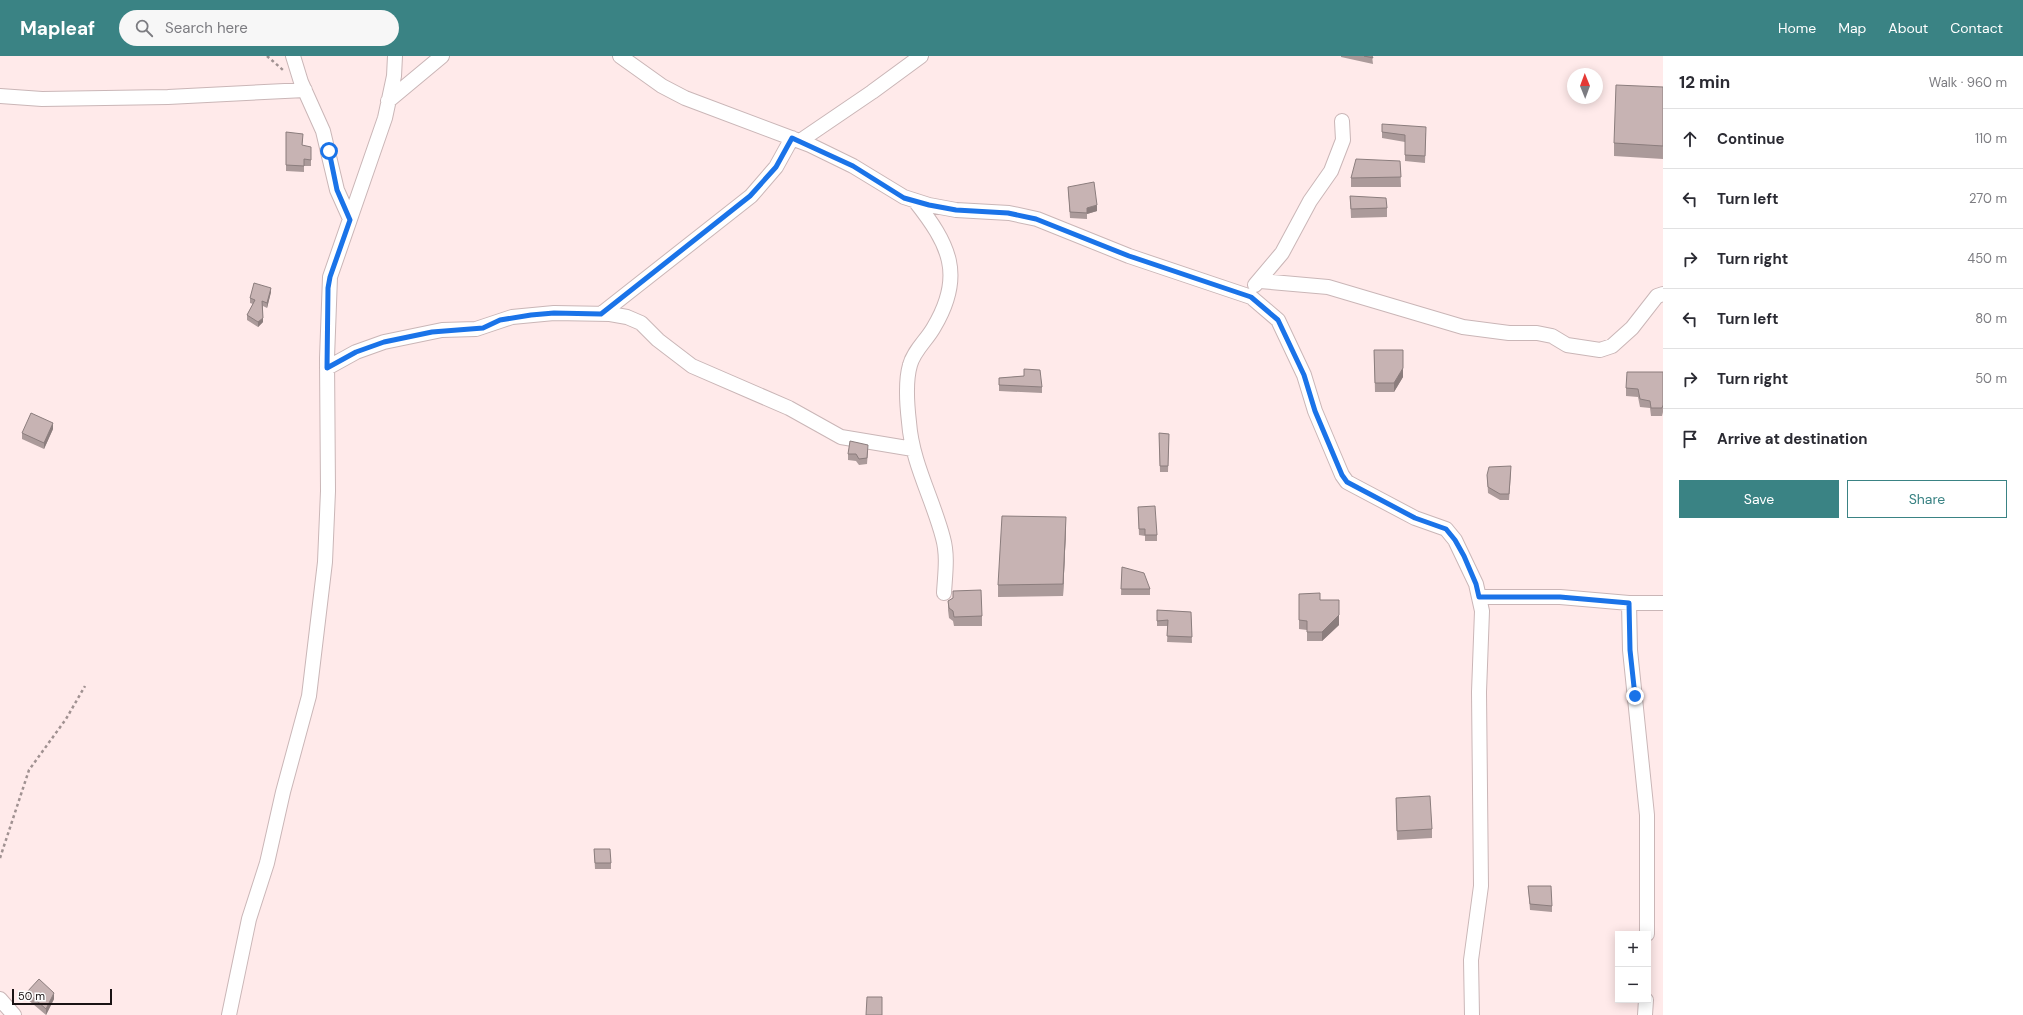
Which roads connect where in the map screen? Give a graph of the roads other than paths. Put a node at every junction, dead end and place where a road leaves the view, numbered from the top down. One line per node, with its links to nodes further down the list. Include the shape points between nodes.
1 (293, 56): 6 (street)
2 (395, 56): 8 (street, via 394,76)
3 (442, 56): 8 (street)
4 (620, 56): 10 (street, via 662,86 685,98)
5 (921, 56): 10 (street, via 872,92)
6 (305, 90): 7 (street, via 168,97 42,99); 12 (street, via 323,131 337,190)
7 (0, 96)
8 (388, 101): 12 (street, via 374,152)
9 (1342, 121): 13 (street, via 1343,140 1331,171 1310,201 1282,253)
10 (796, 140): 11 (street, via 853,166 904,198); 16 (street, via 750,196)
11 (915, 201): 15 (street, via 956,210 1008,213 1036,219 1129,256); 18 (street, via 943,241 948,258 951,287 947,302 934,327 912,357 909,366 909,422)
12 (350, 220): 17 (street, via 328,288)
13 (1260, 280): 14 (street, via 1328,287 1463,328 1537,333 1552,336 1567,345 1600,350 1617,342 1632,328 1657,296); 15 (street)
14 (1663, 294)
15 (1245, 295): 20 (street, via 1262,305 1278,320 1304,375 1315,411 1347,482 1415,518 1446,529 1464,556)
16 (601, 314): 17 (street, via 536,314 512,317 476,329 437,331 384,342 356,352); 18 (street, via 627,317 641,323 658,340 692,366 789,408 841,437)
17 (327, 368): 27 (street, via 328,491 325,562 309,696 282,792 267,862 249,919)
18 (913, 449): 19 (street, via 943,539 946,560)
19 (944, 593)
20 (1479, 597): 21 (street, via 1560,597); 28 (street, via 1482,611 1479,692 1481,886 1471,960)
21 (1629, 603): 22 (street); 23 (street, via 1630,650 1647,815)
22 (1663, 603)
23 (1647, 931)
24 (0, 999): 26 (street)
25 (1646, 1003): 29 (street)
26 (14, 1015)
27 (229, 1015)
28 (1472, 1015)
29 (1645, 1015)

